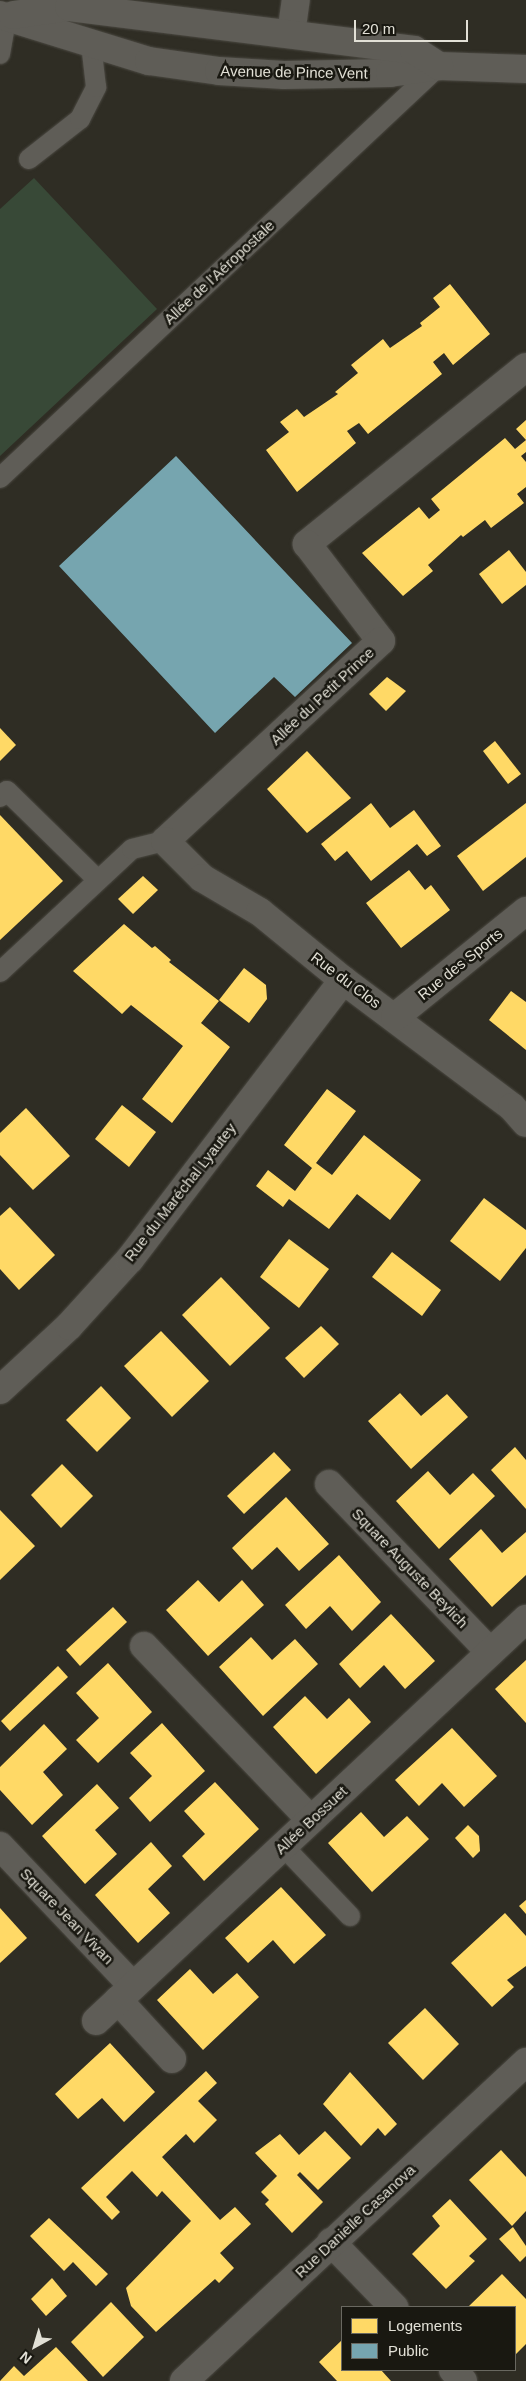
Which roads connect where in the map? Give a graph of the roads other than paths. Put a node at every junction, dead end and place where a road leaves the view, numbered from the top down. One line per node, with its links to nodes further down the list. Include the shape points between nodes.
1 (296, 0): 3 (street)
2 (4, 15): 3 (street, Avenue de Pince Vent, via 69,7); 4 (street, Avenue de Pince Vent); 5 (lane)
3 (291, 34): 6 (street, Avenue de Pince Vent, via 414,50)
4 (92, 44): 6 (street, Avenue de Pince Vent, via 149,61 219,72 284,75 390,73); 8 (lane, via 96,87 80,119)
5 (0, 54)
6 (439, 66): 7 (street, Avenue de Pince Vent); 10 (lane, Allée de l'Aéropostale)
7 (526, 69)
8 (29, 160)
9 (526, 367): 12 (street, Allée du Petit Prince, via 307,544 381,641)
10 (0, 478)
11 (0, 798): 13 (lane, via 7,791)
12 (165, 841): 13 (lane, via 132,848); 16 (street, Rue du Clos, via 202,878 260,912)
13 (98, 880): 15 (lane)
14 (526, 911): 17 (street, Rue des Sports)
15 (0, 972)
16 (343, 980): 17 (street, Rue du Clos); 19 (street, Rue du Maréchal Lyautey, via 130,1259 69,1326)
17 (395, 1017): 18 (street, Rue du Clos, via 512,1107)
18 (526, 1123)
19 (0, 1390)
20 (329, 1484): 23 (street, Square Auguste Beylich)
21 (526, 1619): 23 (street, Allée Bossuet)
22 (144, 1646): 24 (street)
23 (490, 1652): 24 (street, Allée Bossuet)
24 (311, 1820): 26 (street, Allée Bossuet)
25 (0, 1846): 28 (street, Square Jean Vivan)
26 (284, 1846): 27 (lane); 28 (street, Allée Bossuet)
27 (350, 1916)
28 (126, 1993): 29 (street, Allée Bossuet); 30 (street, Square Jean Vivan)
29 (96, 2021)
30 (172, 2059)
31 (526, 2062): 32 (street, Rue Danielle Casanova)
32 (331, 2242): 33 (street); 35 (street, Rue Danielle Casanova)
33 (393, 2306)
34 (454, 2371): 36 (street)
35 (184, 2381)
36 (463, 2381)

